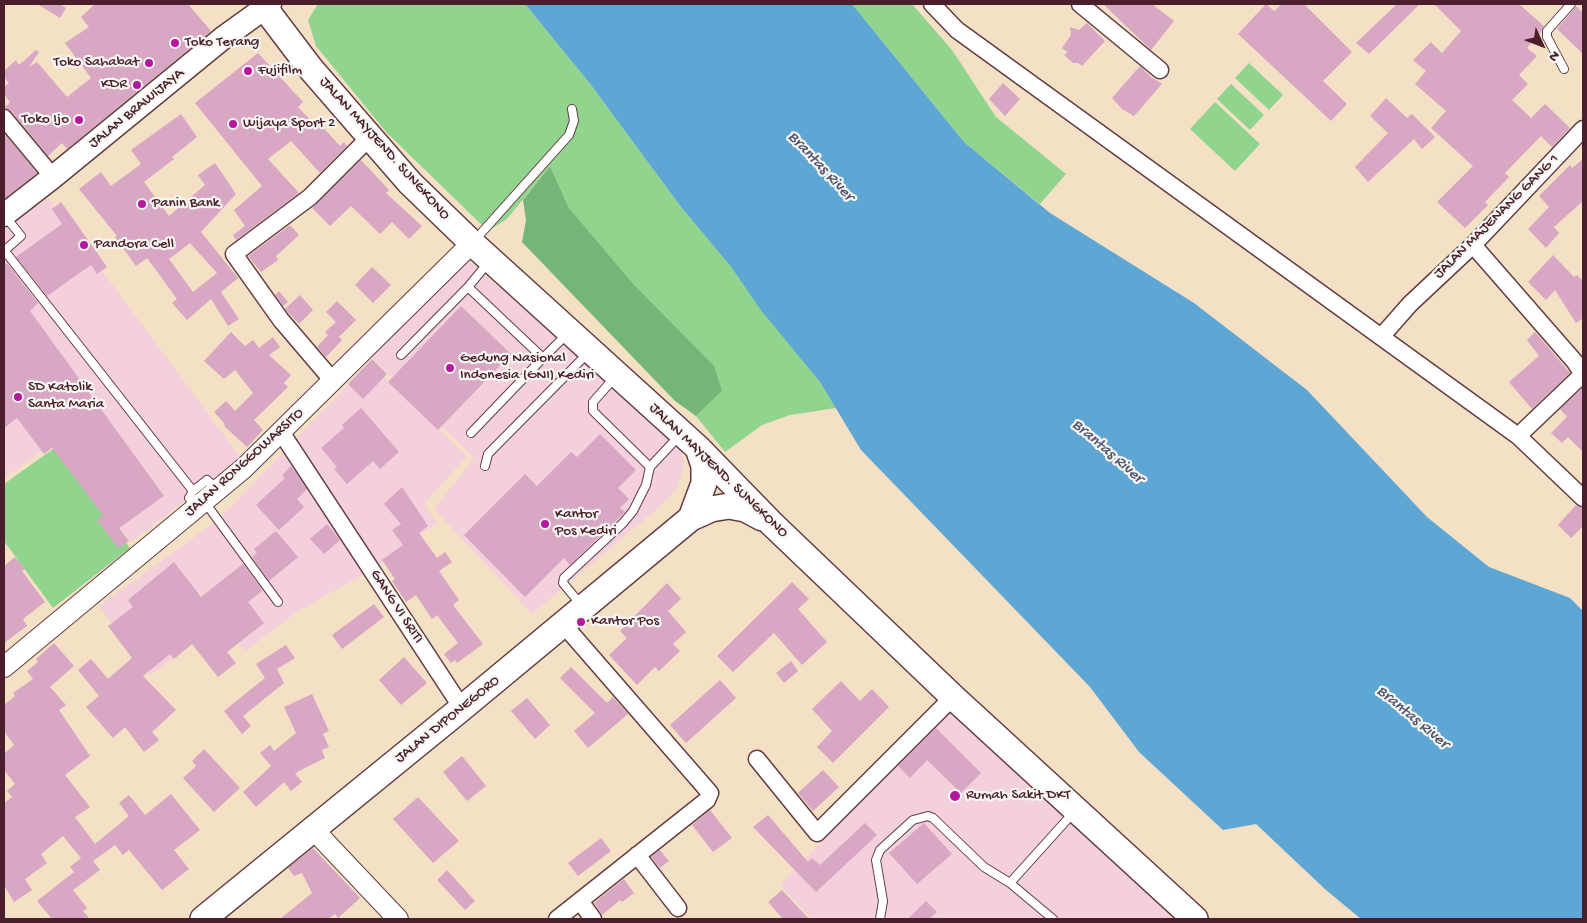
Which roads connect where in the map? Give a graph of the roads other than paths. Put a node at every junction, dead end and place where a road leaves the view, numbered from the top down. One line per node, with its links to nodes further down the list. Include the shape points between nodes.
1 (932, 4): 18 (street, via 957,30)
2 (1080, 4): 6 (street)
3 (1571, 4): 5 (lane, via 1547,31)
4 (265, 5): 10 (main road, JALAN MAYJEND. SUNGKONO, via 312,69); 11 (main road, JALAN BRAWIJAYA)
5 (1564, 69)
6 (1160, 70)
7 (572, 109): 13 (lane, via 574,121 569,134)
8 (4, 118): 11 (street)
9 (1583, 129): 14 (street, JALAN MAJENANG GANG 1)
10 (370, 136): 13 (main road, JALAN MAYJEND. SUNGKONO, via 410,182); 25 (street, via 310,197 234,254 281,320)
11 (53, 177): 12 (main road, JALAN BRAWIJAYA)
12 (4, 214): 15 (lane, via 21,236)
13 (472, 243): 16 (main road, JALAN MAYJEND. SUNGKONO); 25 (street, JALAN RONGGOWARSITO)
14 (1473, 245): 18 (street, JALAN MAJENANG GANG 1); 24 (street)
15 (4, 250): 32 (lane)
16 (491, 261): 17 (lane); 19 (main road, JALAN MAYJEND. SUNGKONO)
17 (468, 287): 21 (lane); 22 (lane)
18 (1386, 330): 28 (street)
19 (569, 332): 20 (main road, JALAN MAYJEND. SUNGKONO); 22 (lane)
20 (590, 351): 23 (main road, JALAN MAYJEND. SUNGKONO); 30 (lane, via 488,454)
21 (401, 355)
22 (543, 358): 27 (lane)
23 (617, 375): 29 (main road, JALAN MAYJEND. SUNGKONO); 31 (lane, via 593,402 593,411)
24 (1583, 375): 28 (street)
25 (333, 381): 26 (street, JALAN RONGGOWARSITO)
26 (281, 432): 32 (street, JALAN RONGGOWARSITO); 41 (street, GANG VI SRITI)
27 (471, 433)
28 (1518, 436): 33 (street)
29 (690, 441): 31 (lane); 34 (main road, JALAN DIPONEGORO, via 704,466 704,483); 35 (main road, JALAN MAYJEND. SUNGKONO)
30 (485, 466)
31 (650, 466): 37 (lane, via 646,485 624,523 563,581)
32 (203, 497): 36 (lane); 39 (street, JALAN RONGGOWARSITO)
33 (1583, 498)
34 (691, 518): 35 (main road, JALAN DIPONEGORO, via 711,509 729,506 745,509); 37 (main road, JALAN DIPONEGORO)
35 (771, 523): 40 (main road, JALAN MAYJEND. SUNGKONO)
36 (278, 602)
37 (583, 608): 38 (main road, JALAN DIPONEGORO)
38 (563, 624): 41 (main road, JALAN DIPONEGORO); 45 (street, via 709,790 707,800)
39 (4, 667)
40 (953, 697): 42 (street, via 817,833); 43 (main road, JALAN MAYJEND. SUNGKONO)
41 (462, 708): 44 (main road, JALAN DIPONEGORO)
42 (757, 759)
43 (1075, 810): 46 (lane); 55 (main road, JALAN MAYJEND. SUNGKONO)
44 (313, 829): 49 (main road, JALAN DIPONEGORO); 50 (street)
45 (637, 855): 47 (street); 48 (street)
46 (1010, 883): 53 (lane, via 984,867 934,818 914,819 880,850 876,860 883,901); 54 (lane)
47 (580, 901): 51 (street); 52 (street)
48 (678, 908)
49 (203, 919)
50 (398, 919)
51 (557, 919)
52 (594, 919)
53 (880, 919)
54 (1053, 919)
55 (1196, 919)

